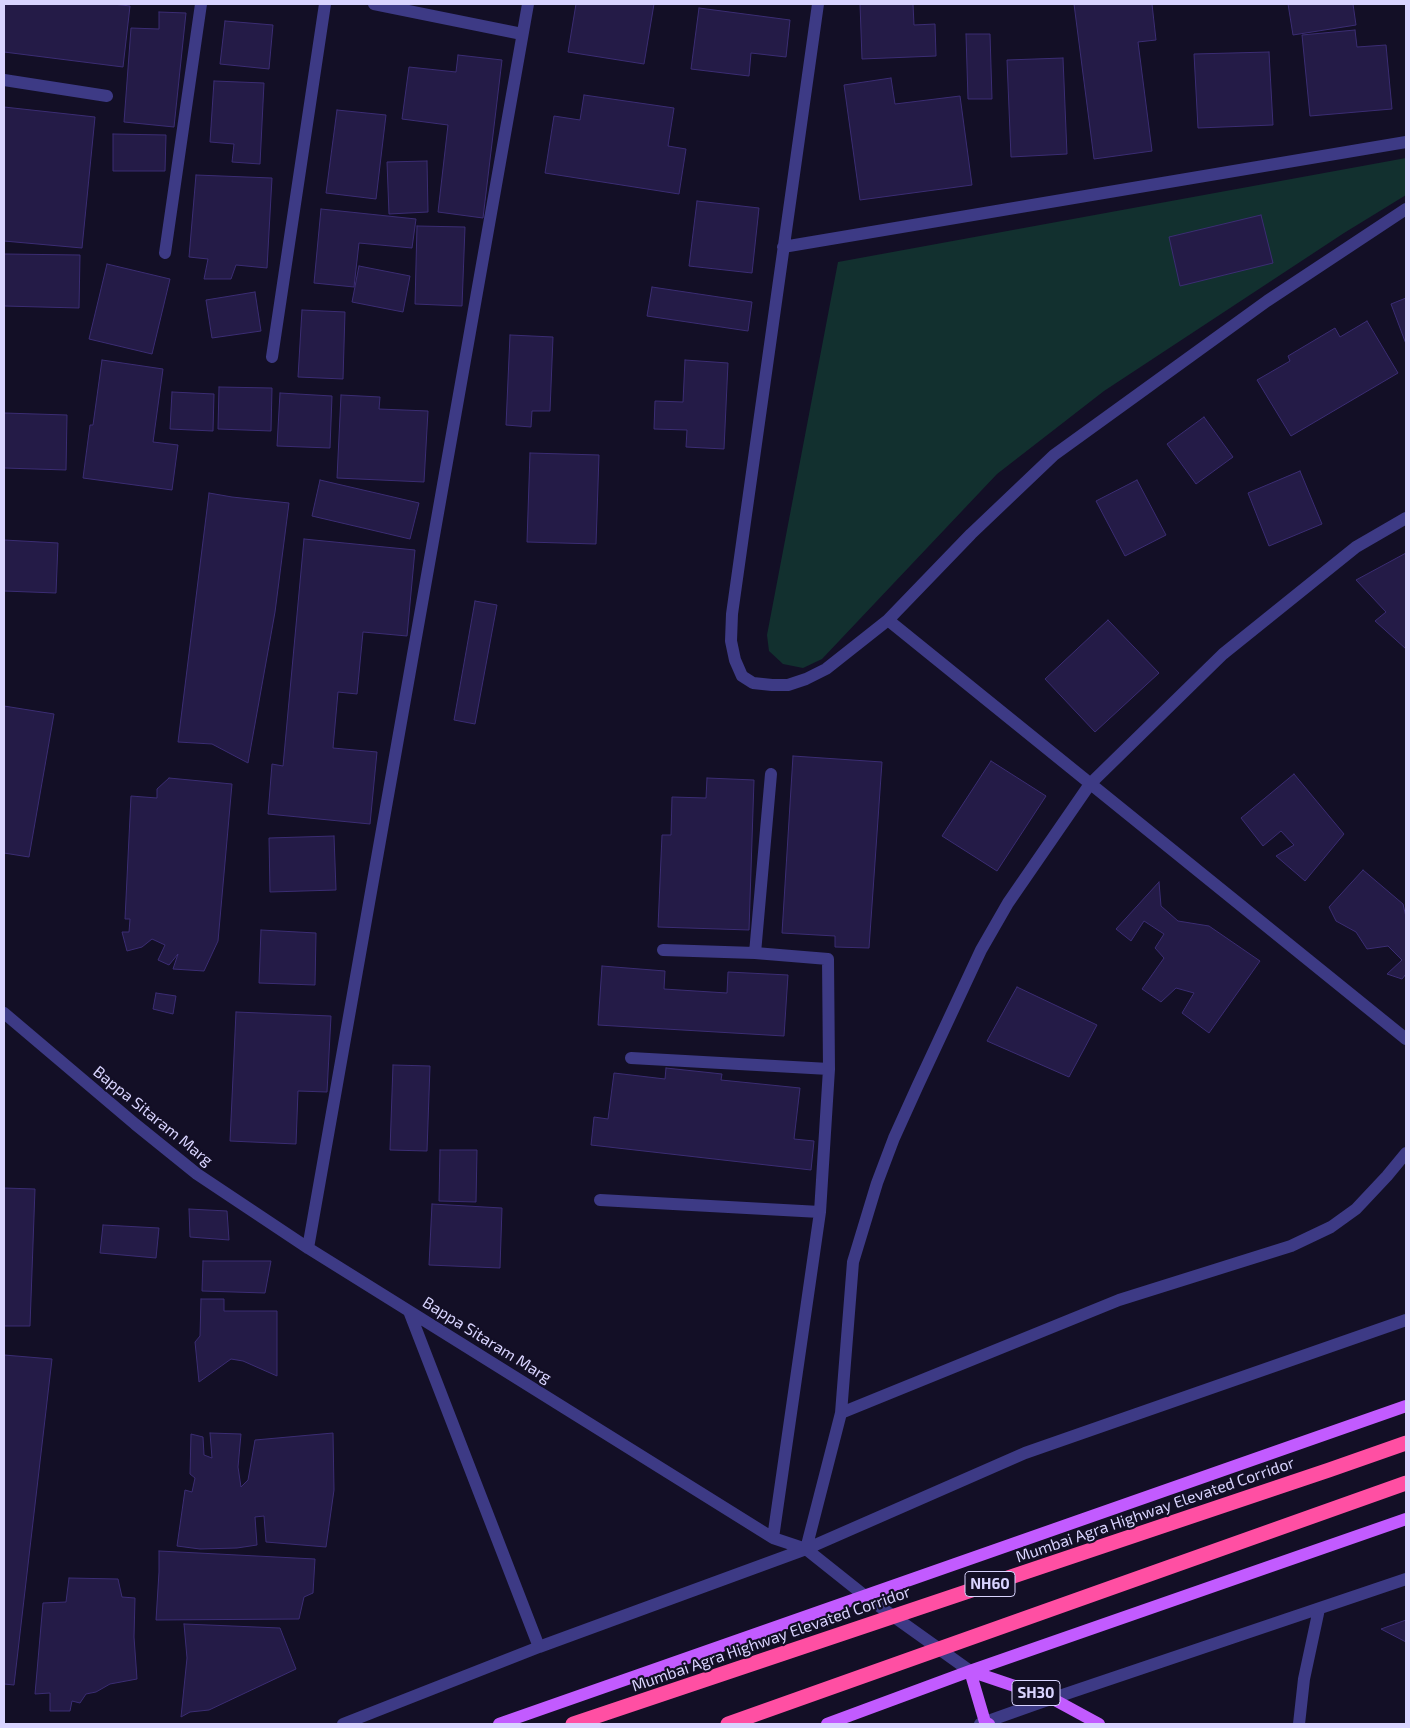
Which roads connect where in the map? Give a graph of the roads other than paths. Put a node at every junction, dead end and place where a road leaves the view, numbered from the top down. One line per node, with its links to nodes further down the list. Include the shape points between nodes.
1 (201, 4): 12 (street)
2 (325, 4): 13 (street)
3 (374, 4): 6 (street)
4 (528, 4): 6 (street)
5 (818, 4): 11 (street)
6 (522, 34): 27 (street)
7 (4, 80): 8 (street)
8 (107, 96)
9 (1406, 142): 11 (street)
10 (1406, 209): 15 (street, via 1267,301 1054,455)
11 (783, 247): 15 (street, via 732,614 731,641 735,660 742,676 753,683 788,685 826,669)
12 (165, 253)
13 (272, 358)
14 (1406, 518): 17 (street, via 1356,547 1223,654)
15 (888, 620): 17 (street)
16 (771, 774): 19 (street)
17 (1090, 784): 21 (street); 31 (street, via 1008,903 981,950 894,1138 853,1262)
18 (663, 950): 19 (street)
19 (755, 952): 23 (street, via 828,960)
20 (4, 1013): 27 (street, Bappa Sitaram Marg, via 197,1174)
21 (1406, 1039)
22 (631, 1058): 23 (street)
23 (829, 1069): 26 (street)
24 (1406, 1153): 31 (street, via 1356,1209 1332,1226 1291,1246 1119,1300)
25 (600, 1200): 26 (street)
26 (820, 1212): 35 (street)
27 (308, 1248): 28 (street, Bappa Sitaram Marg)
28 (408, 1311): 35 (street, Bappa Sitaram Marg); 40 (street)
29 (1406, 1320): 36 (street, via 1025,1453)
30 (1406, 1406): 38 (main road)
31 (841, 1414): 36 (street)
32 (1406, 1443): 45 (highway, Mumbai Agra Highway Elevated Corridor / NH60, bridge)
33 (1406, 1483): 46 (highway, NH60, bridge)
34 (1406, 1519): 41 (main road)
35 (774, 1538): 36 (street, Bappa Sitaram Marg)
36 (806, 1549): 38 (street, Bappa Sitaram Marg); 40 (street)
37 (1406, 1579): 39 (street)
38 (864, 1596): 41 (street, Bappa Sitaram Marg); 44 (main road)
39 (1319, 1609): 42 (street); 50 (street, via 1304,1679)
40 (539, 1647): 43 (street)
41 (970, 1671): 42 (main road, SH30); 47 (main road); 48 (main road)
42 (1053, 1699): 48 (street); 49 (main road, SH30)
43 (343, 1724)
44 (499, 1724)
45 (573, 1724)
46 (728, 1724)
47 (827, 1724)
48 (985, 1724)
49 (1098, 1724)
50 (1299, 1724)

